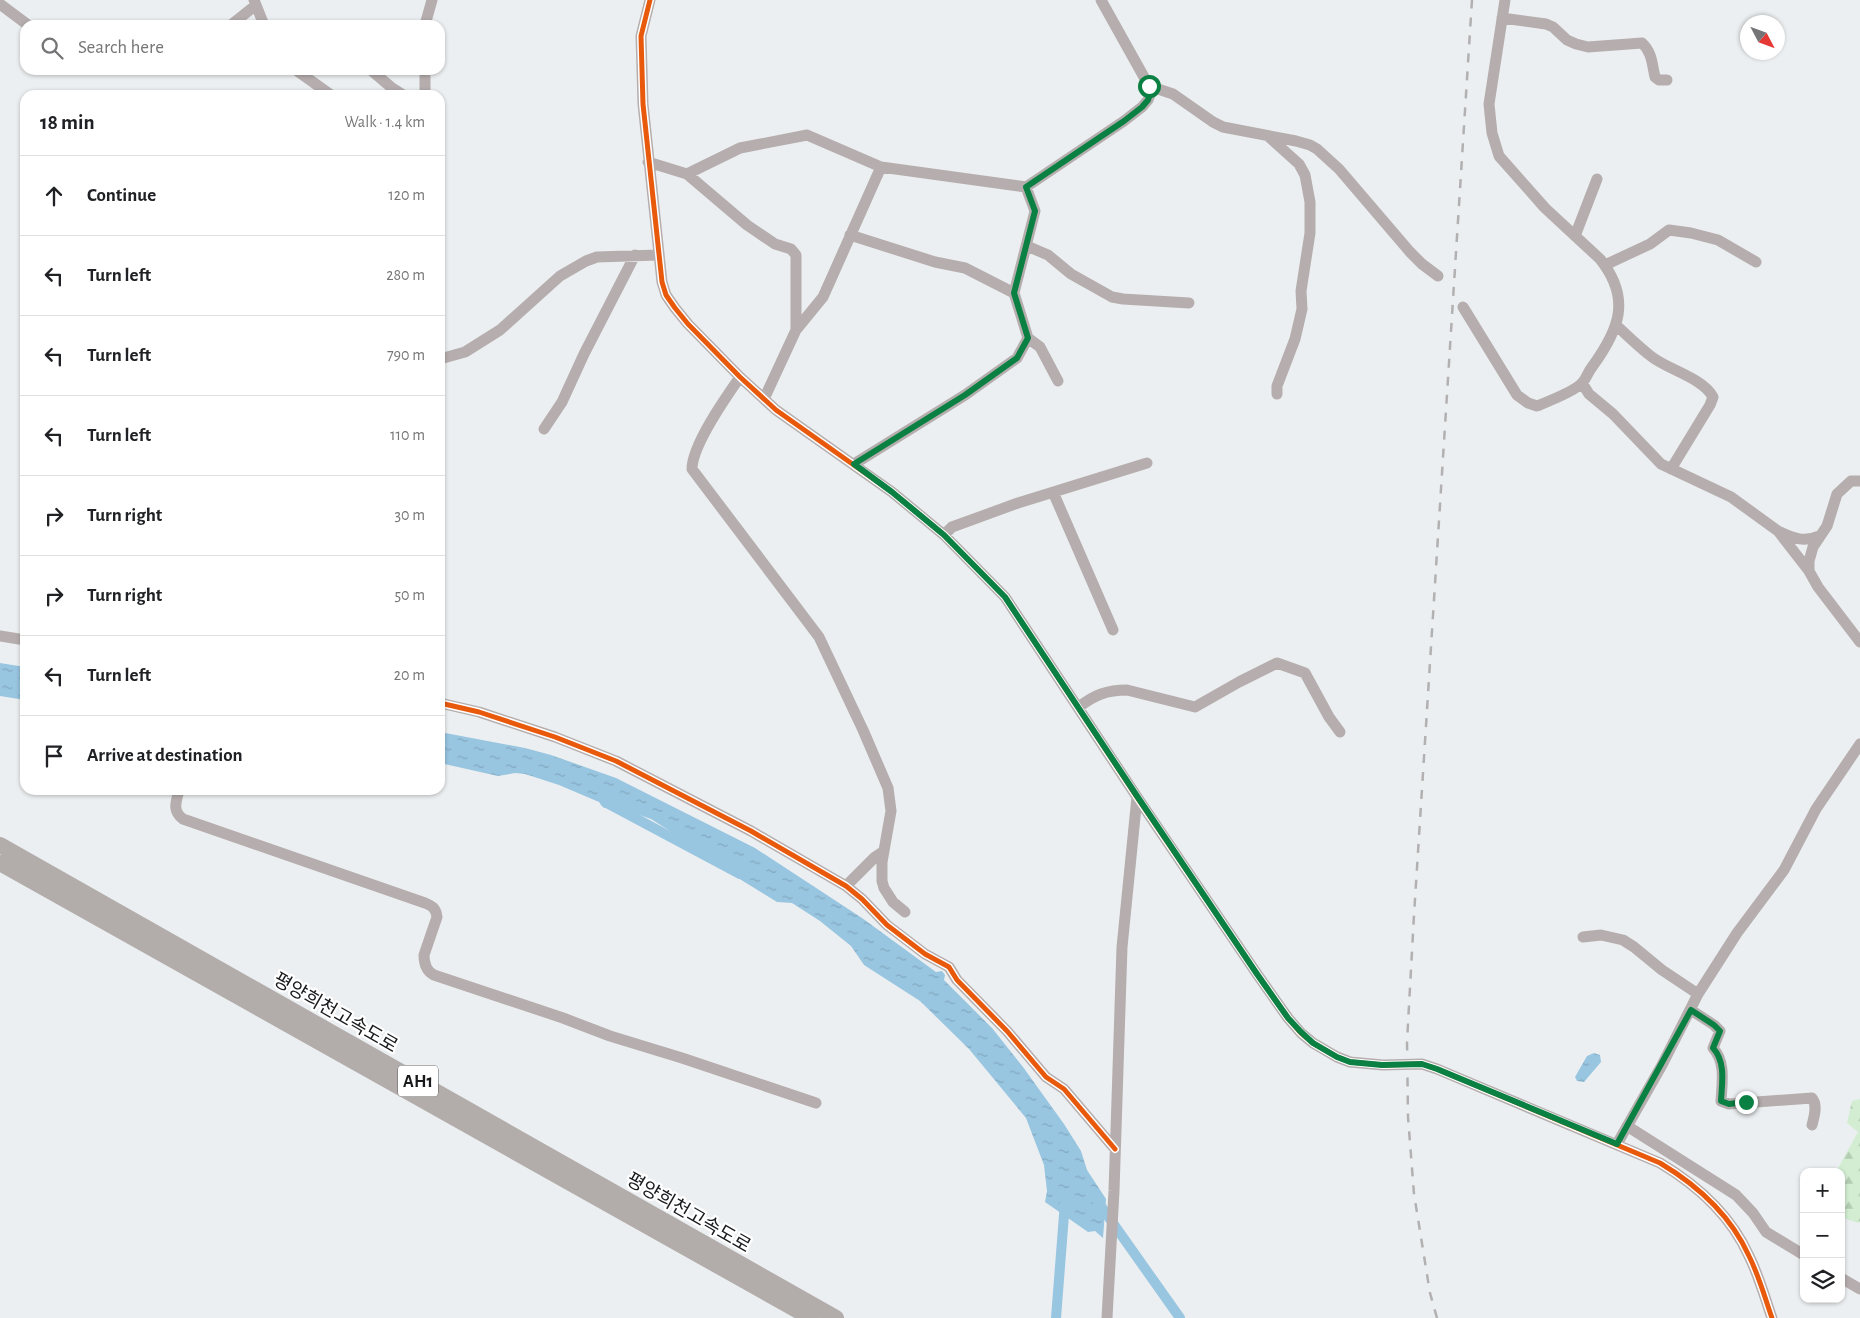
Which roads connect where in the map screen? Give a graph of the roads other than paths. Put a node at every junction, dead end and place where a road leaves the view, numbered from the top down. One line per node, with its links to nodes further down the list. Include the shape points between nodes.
1 (432, 0): 11 (street)
2 (650, 0): 21 (street, via 641,36 642,104)
3 (1101, 0): 16 (street)
4 (1505, 0): 7 (street)
5 (255, 3): 9 (street); 10 (street)
6 (0, 4): 8 (street)
7 (1502, 18): 15 (street, via 1546,24 1567,40 1588,47 1642,42 1651,56 1655,77); 27 (street, via 1489,104 1495,145 1499,156 1544,208)
8 (21, 20)
9 (236, 20)
10 (262, 20)
11 (426, 20)
12 (303, 75): 17 (street)
13 (377, 75): 18 (street)
14 (424, 75): 19 (street)
15 (1668, 80)
16 (1149, 86): 20 (street, via 1173,94 1223,127); 25 (street, via 1150,94 1142,107)
17 (324, 90)
18 (395, 90)
19 (422, 90)
20 (1268, 136): 33 (street, via 1310,144 1328,157 1410,252); 44 (street, via 1299,164 1305,175 1310,202 1302,310)
21 (648, 162): 23 (street); 30 (street)
22 (881, 166): 23 (street, via 807,135 740,148); 25 (street); 26 (street)
23 (686, 174): 38 (street, via 747,225 775,244 791,249 796,255)
24 (1596, 179): 27 (street)
25 (1026, 187): 28 (street, via 1035,211)
26 (850, 235): 34 (street, via 935,262 965,268); 38 (street, via 823,297)
27 (1575, 236): 32 (street)
28 (1027, 246): 34 (street); 35 (street, via 1048,255 1071,274 1112,297)
29 (635, 255): 30 (street); 40 (street, via 597,257 575,266 500,330 465,352); 46 (street, via 562,402)
30 (658, 255): 41 (street, via 662,282 674,308)
31 (1756, 262): 32 (street, via 1718,240 1669,230 1650,244)
32 (1605, 265): 37 (street, via 1618,297)
33 (1438, 276)
34 (1014, 293): 39 (street)
35 (1189, 303)
36 (1463, 308): 43 (street, via 1517,395 1523,399 1537,406)
37 (1616, 326): 43 (street); 49 (street, via 1652,357 1701,384 1712,397)
38 (796, 330): 45 (street)
39 (1028, 338): 42 (street, via 1040,348); 48 (street, via 1017,358 965,395)
40 (445, 358)
41 (740, 377): 45 (street); 67 (street, via 701,440 692,469 819,637 888,788 890,811)
42 (1058, 381)
43 (1582, 383): 49 (street, via 1655,458)
44 (1277, 394)
45 (764, 399): 48 (street)
46 (544, 429)
47 (1147, 463): 51 (street)
48 (854, 464): 53 (street)
49 (1671, 469): 52 (street, via 1730,497)
50 (1860, 481): 54 (street, via 1851,482 1837,494 1827,526)
51 (1053, 492): 53 (street, via 952,527); 56 (street)
52 (1778, 531): 54 (street, via 1789,537 1808,540); 55 (street)
53 (944, 535): 61 (street, via 1005,597)
54 (1819, 536): 55 (street, via 1810,556)
55 (1809, 571): 59 (street)
56 (1113, 630)
57 (0, 636): 58 (street)
58 (20, 639)
59 (1860, 642)
60 (445, 704): 69 (street, via 555,737 616,761 751,831)
61 (1079, 707): 62 (street, via 1103,692 1116,690 1195,707 1278,663 1305,673); 65 (street)
62 (1340, 732)
63 (1860, 744): 72 (street, via 1816,809 1784,870 1737,933)
64 (179, 795): 74 (street, via 175,807 183,819 434,908 437,917 424,955 427,970 434,975)
65 (1137, 796): 77 (street, via 1288,1018 1313,1043 1350,1062 1422,1064); 78 (street, via 1122,947)
66 (0, 845): 83 (highway, 평양희천고속도로 / AH1)
67 (884, 851): 69 (street); 70 (street, via 881,873 884,888)
68 (0, 863): 82 (highway, 평양희천고속도로 / AH1)
69 (846, 886): 78 (street, via 887,925 948,967 1046,1077 1064,1089)
70 (905, 912)
71 (1583, 936): 72 (street, via 1601,935 1623,940)
72 (1698, 994): 73 (street)
73 (1691, 1010): 75 (street, via 1720,1031 1713,1048 1718,1053 1722,1069 1721,1101 1729,1104 1812,1098 1816,1107); 76 (street)
74 (816, 1103)
75 (1812, 1125)
76 (1627, 1126): 77 (street); 79 (street, via 1736,1195 1766,1232)
77 (1617, 1144): 85 (street, via 1676,1173 1719,1210 1749,1256)
78 (1115, 1149): 84 (street)
79 (1800, 1253)
80 (1845, 1280): 81 (street)
81 (1860, 1289)
82 (811, 1318)
83 (836, 1318)
84 (1107, 1318)
85 (1772, 1318)

